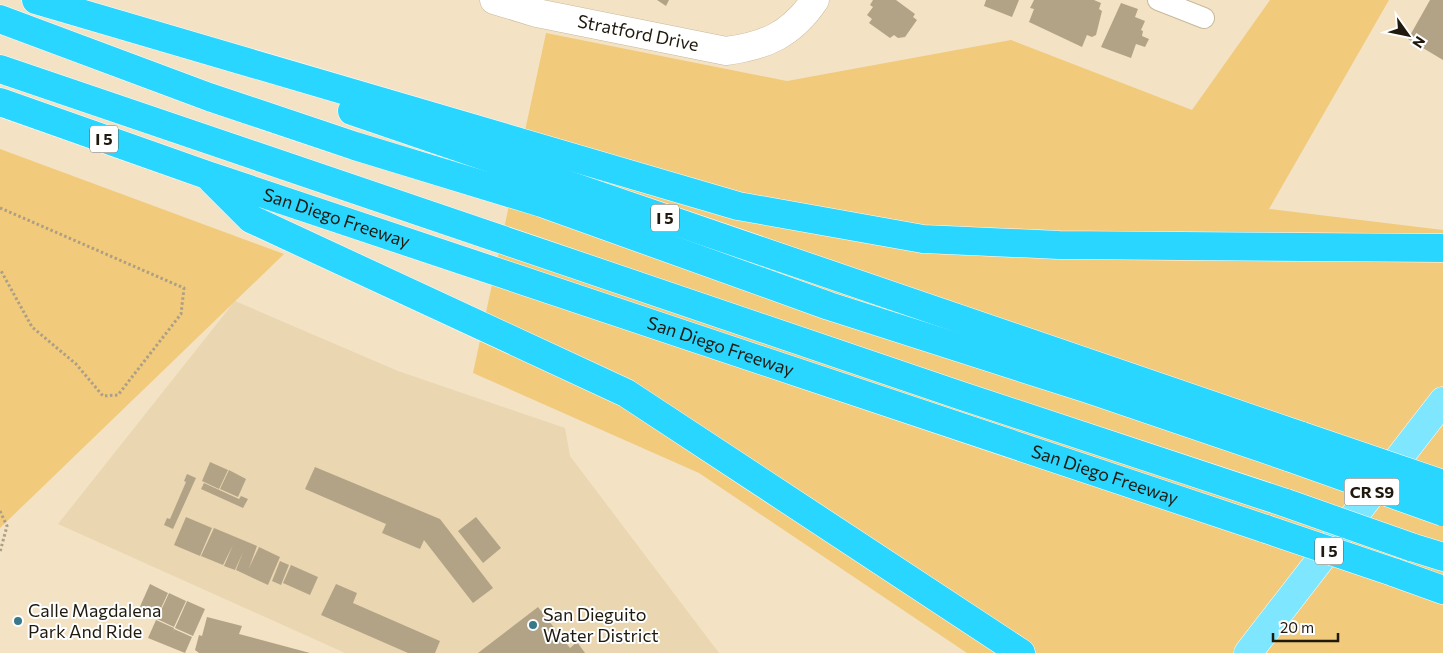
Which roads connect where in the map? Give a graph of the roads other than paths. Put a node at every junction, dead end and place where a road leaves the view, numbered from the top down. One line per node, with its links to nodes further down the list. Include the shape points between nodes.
1 (29, 0): 13 (highway, I 5)
2 (36, 0): 11 (highway, via 738,206 923,239 1059,245)
3 (494, 0): 4 (street, Stratford Drive, via 537,13 726,51 753,48 781,36)
4 (815, 0)
5 (1158, 0): 6 (street)
6 (1204, 18)
7 (0, 19): 13 (highway, via 218,100 542,203 829,306 1088,389)
8 (0, 69): 16 (highway, bridge)
9 (0, 102): 10 (highway, San Diego Freeway / I 5)
10 (207, 175): 17 (highway, San Diego Freeway / I 5, bridge); 18 (highway, via 251,219 626,392)
11 (1443, 248)
12 (1443, 402): 19 (main road, CR S9)
13 (1296, 447): 14 (highway, I 5, bridge); 15 (highway, bridge)
14 (1443, 484)
15 (1443, 512)
16 (1443, 557)
17 (1443, 590)
18 (1021, 653)
19 (1248, 653)

